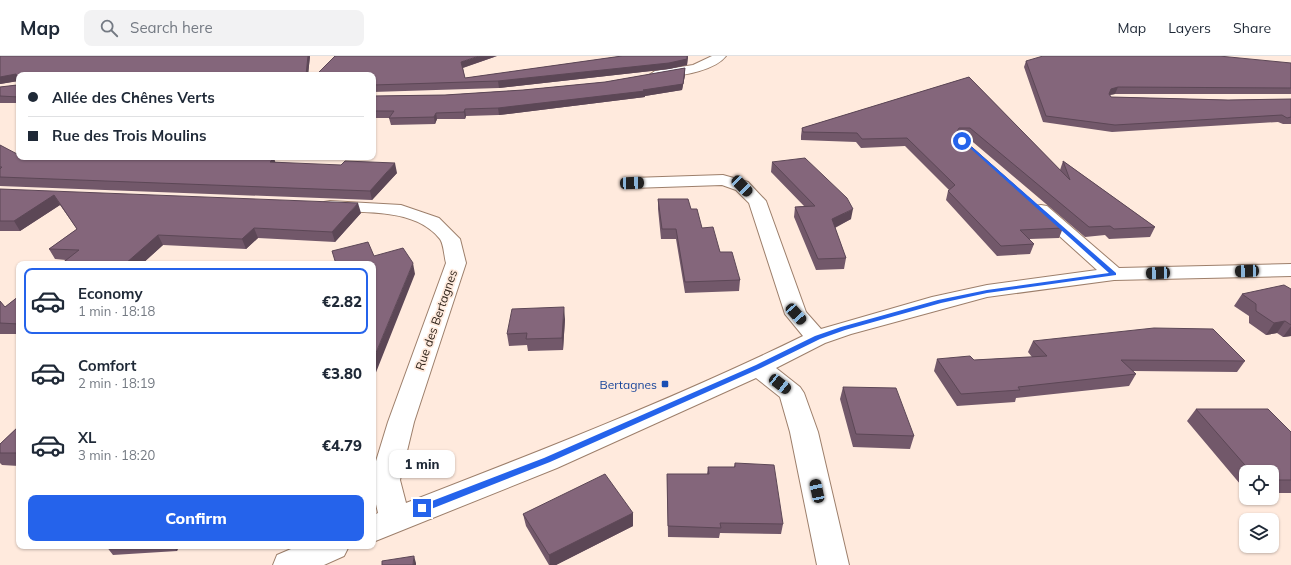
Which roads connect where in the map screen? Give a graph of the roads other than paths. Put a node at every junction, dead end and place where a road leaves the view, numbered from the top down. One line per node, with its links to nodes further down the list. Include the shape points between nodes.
1 (720, 56): 2 (street, via 707,64 682,71)
2 (644, 76)
3 (632, 183): 8 (street, via 724,180 742,186 756,201 796,314)
4 (1026, 197): 7 (street)
5 (312, 205): 10 (street, Rue des Bertagnes, via 401,210 433,222 450,239 456,263 401,422 385,480)
6 (1291, 270): 7 (street)
7 (1114, 274): 8 (street, via 987,291)
8 (818, 338): 9 (street)
9 (759, 367): 10 (street, via 547,460); 14 (street, via 791,392 804,432)
10 (395, 519): 11 (street)
11 (376, 528)
12 (326, 549): 13 (street)
13 (289, 565)
14 (833, 565)

